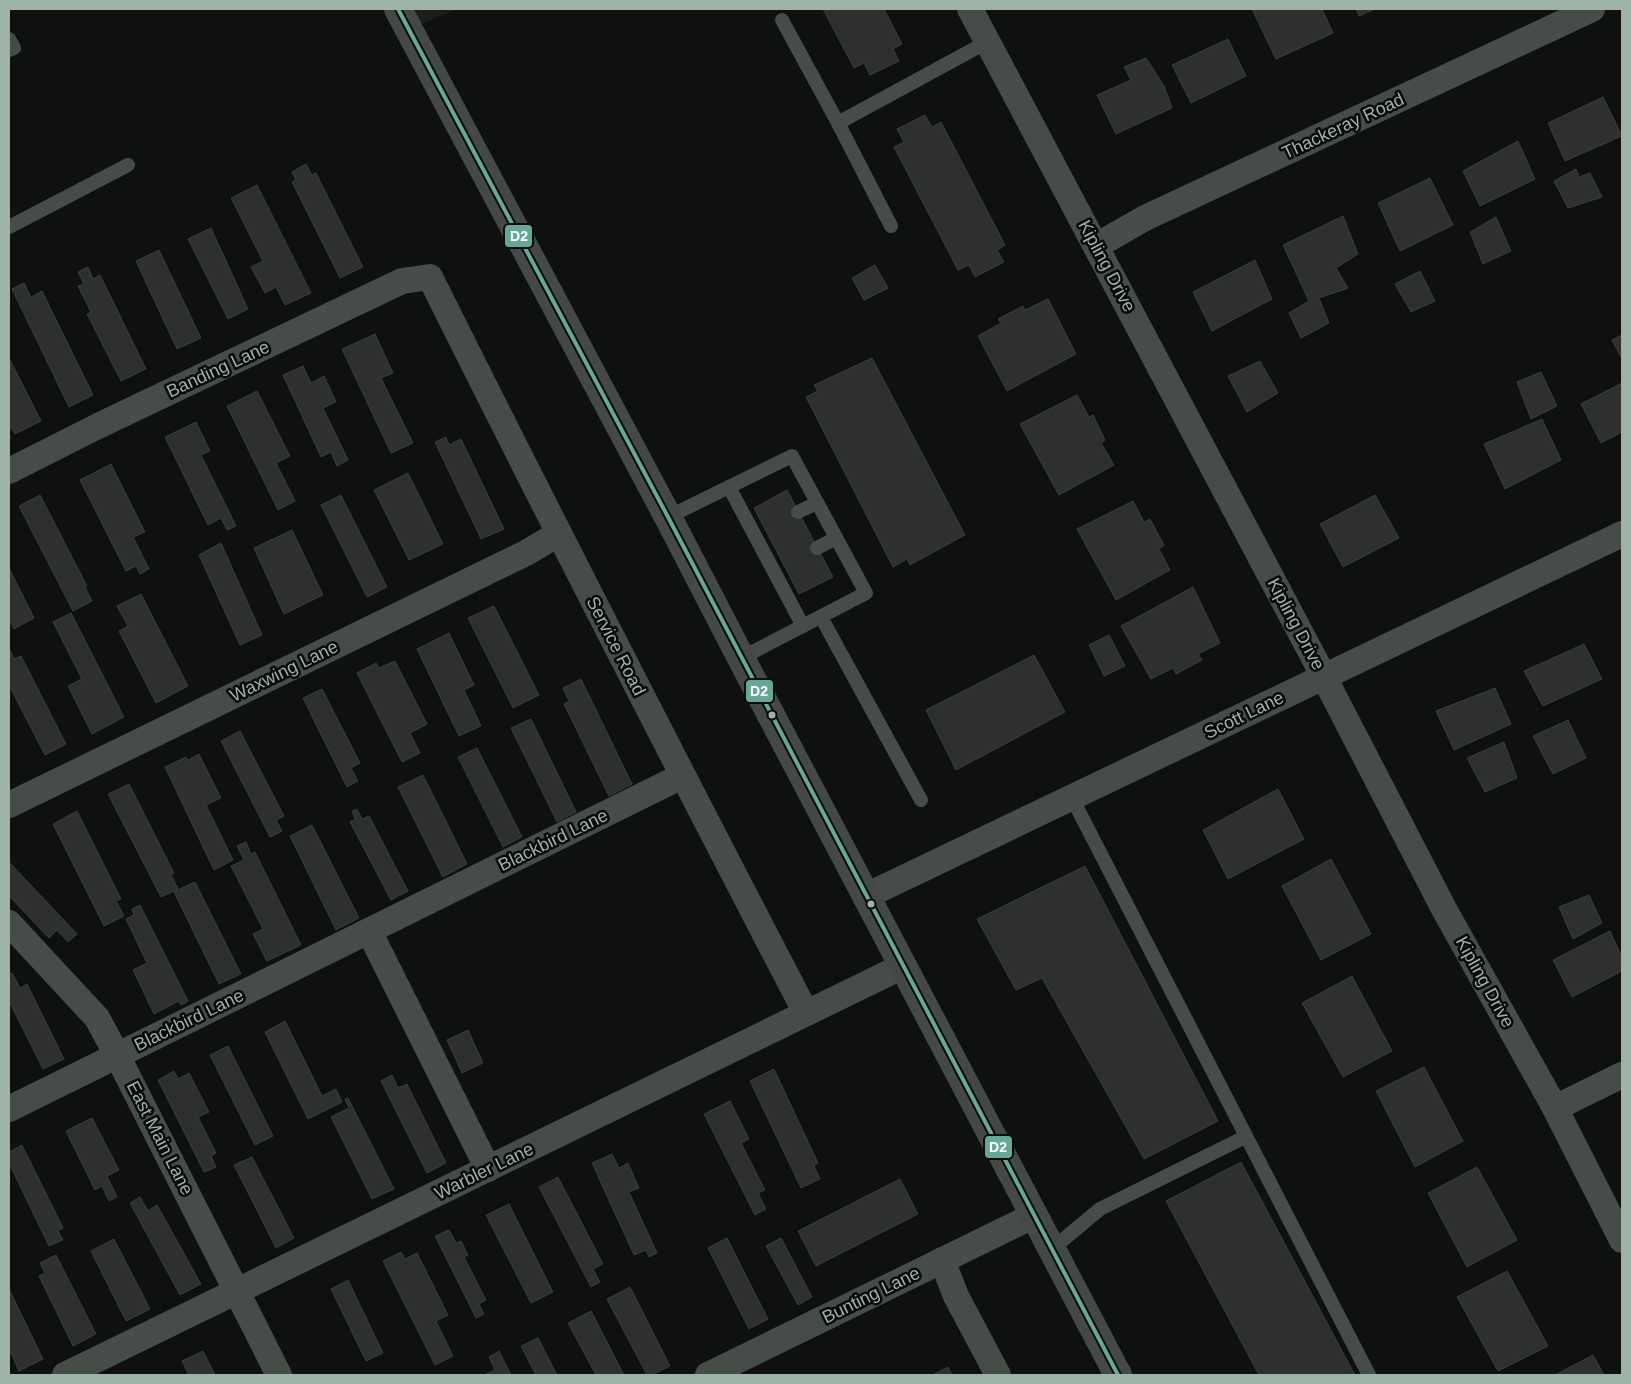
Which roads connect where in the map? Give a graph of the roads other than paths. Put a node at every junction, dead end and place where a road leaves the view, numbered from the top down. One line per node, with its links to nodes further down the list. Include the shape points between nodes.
1 (398, 9): 18 (main road)
2 (970, 9): 6 (street, Kipling Drive)
3 (1592, 9): 12 (street, Thackeray Road, via 1145,218)
4 (782, 20): 8 (lane)
5 (9, 38): 7 (lane, via 14,48)
6 (987, 42): 8 (lane); 12 (street, Kipling Drive)
7 (9, 50)
8 (838, 123): 10 (lane)
9 (128, 165): 11 (lane)
10 (891, 226)
11 (9, 228)
12 (1096, 246): 26 (street, Kipling Drive)
13 (430, 277): 14 (street, Banding Lane, via 402,281); 19 (street, Service Road)
14 (9, 471)
15 (729, 487): 16 (lane, via 792,456); 18 (lane); 24 (lane, via 779,568)
16 (817, 503): 17 (lane); 21 (lane)
17 (798, 512)
18 (668, 517): 25 (main road)
19 (558, 534): 27 (street, Service Road); 30 (street, Waxwing Lane)
20 (1622, 534): 26 (street, Scott Lane)
21 (836, 538): 22 (lane); 23 (lane, via 866,593)
22 (817, 548)
23 (821, 617): 24 (lane); 29 (lane)
24 (803, 626): 25 (lane)
25 (741, 658): 31 (main road)
26 (1324, 677): 28 (street, Scott Lane); 39 (street, Kipling Drive, via 1444,909)
27 (682, 776): 33 (street, Blackbird Lane); 35 (street, Service Road)
28 (1072, 798): 31 (street, Scott Lane); 40 (lane)
29 (922, 800)
30 (9, 805)
31 (866, 896): 34 (main road)
32 (9, 923): 36 (street, East Main Lane, via 97,1018)
33 (369, 931): 36 (street, Blackbird Lane); 41 (street)
34 (903, 966): 35 (street, Warbler Lane); 42 (main road)
35 (806, 1013): 41 (street, Warbler Lane)
36 (117, 1055): 38 (street, Blackbird Lane); 46 (street, East Main Lane)
37 (1622, 1075): 39 (street)
38 (9, 1108)
39 (1555, 1108): 43 (street, Kipling Drive)
40 (1245, 1137): 44 (lane, via 1100,1208); 52 (lane)
41 (488, 1169): 46 (street, Warbler Lane)
42 (1034, 1215): 44 (main road); 45 (street, Bunting Lane)
43 (1622, 1240)
44 (1052, 1249): 51 (main road)
45 (942, 1260): 49 (street, Bunting Lane); 50 (street, via 956,1296)
46 (237, 1291): 47 (street, Warbler Lane); 48 (street, East Main Lane)
47 (65, 1375)
48 (279, 1375)
49 (708, 1375)
50 (998, 1375)
51 (1118, 1375)
52 (1369, 1375)

